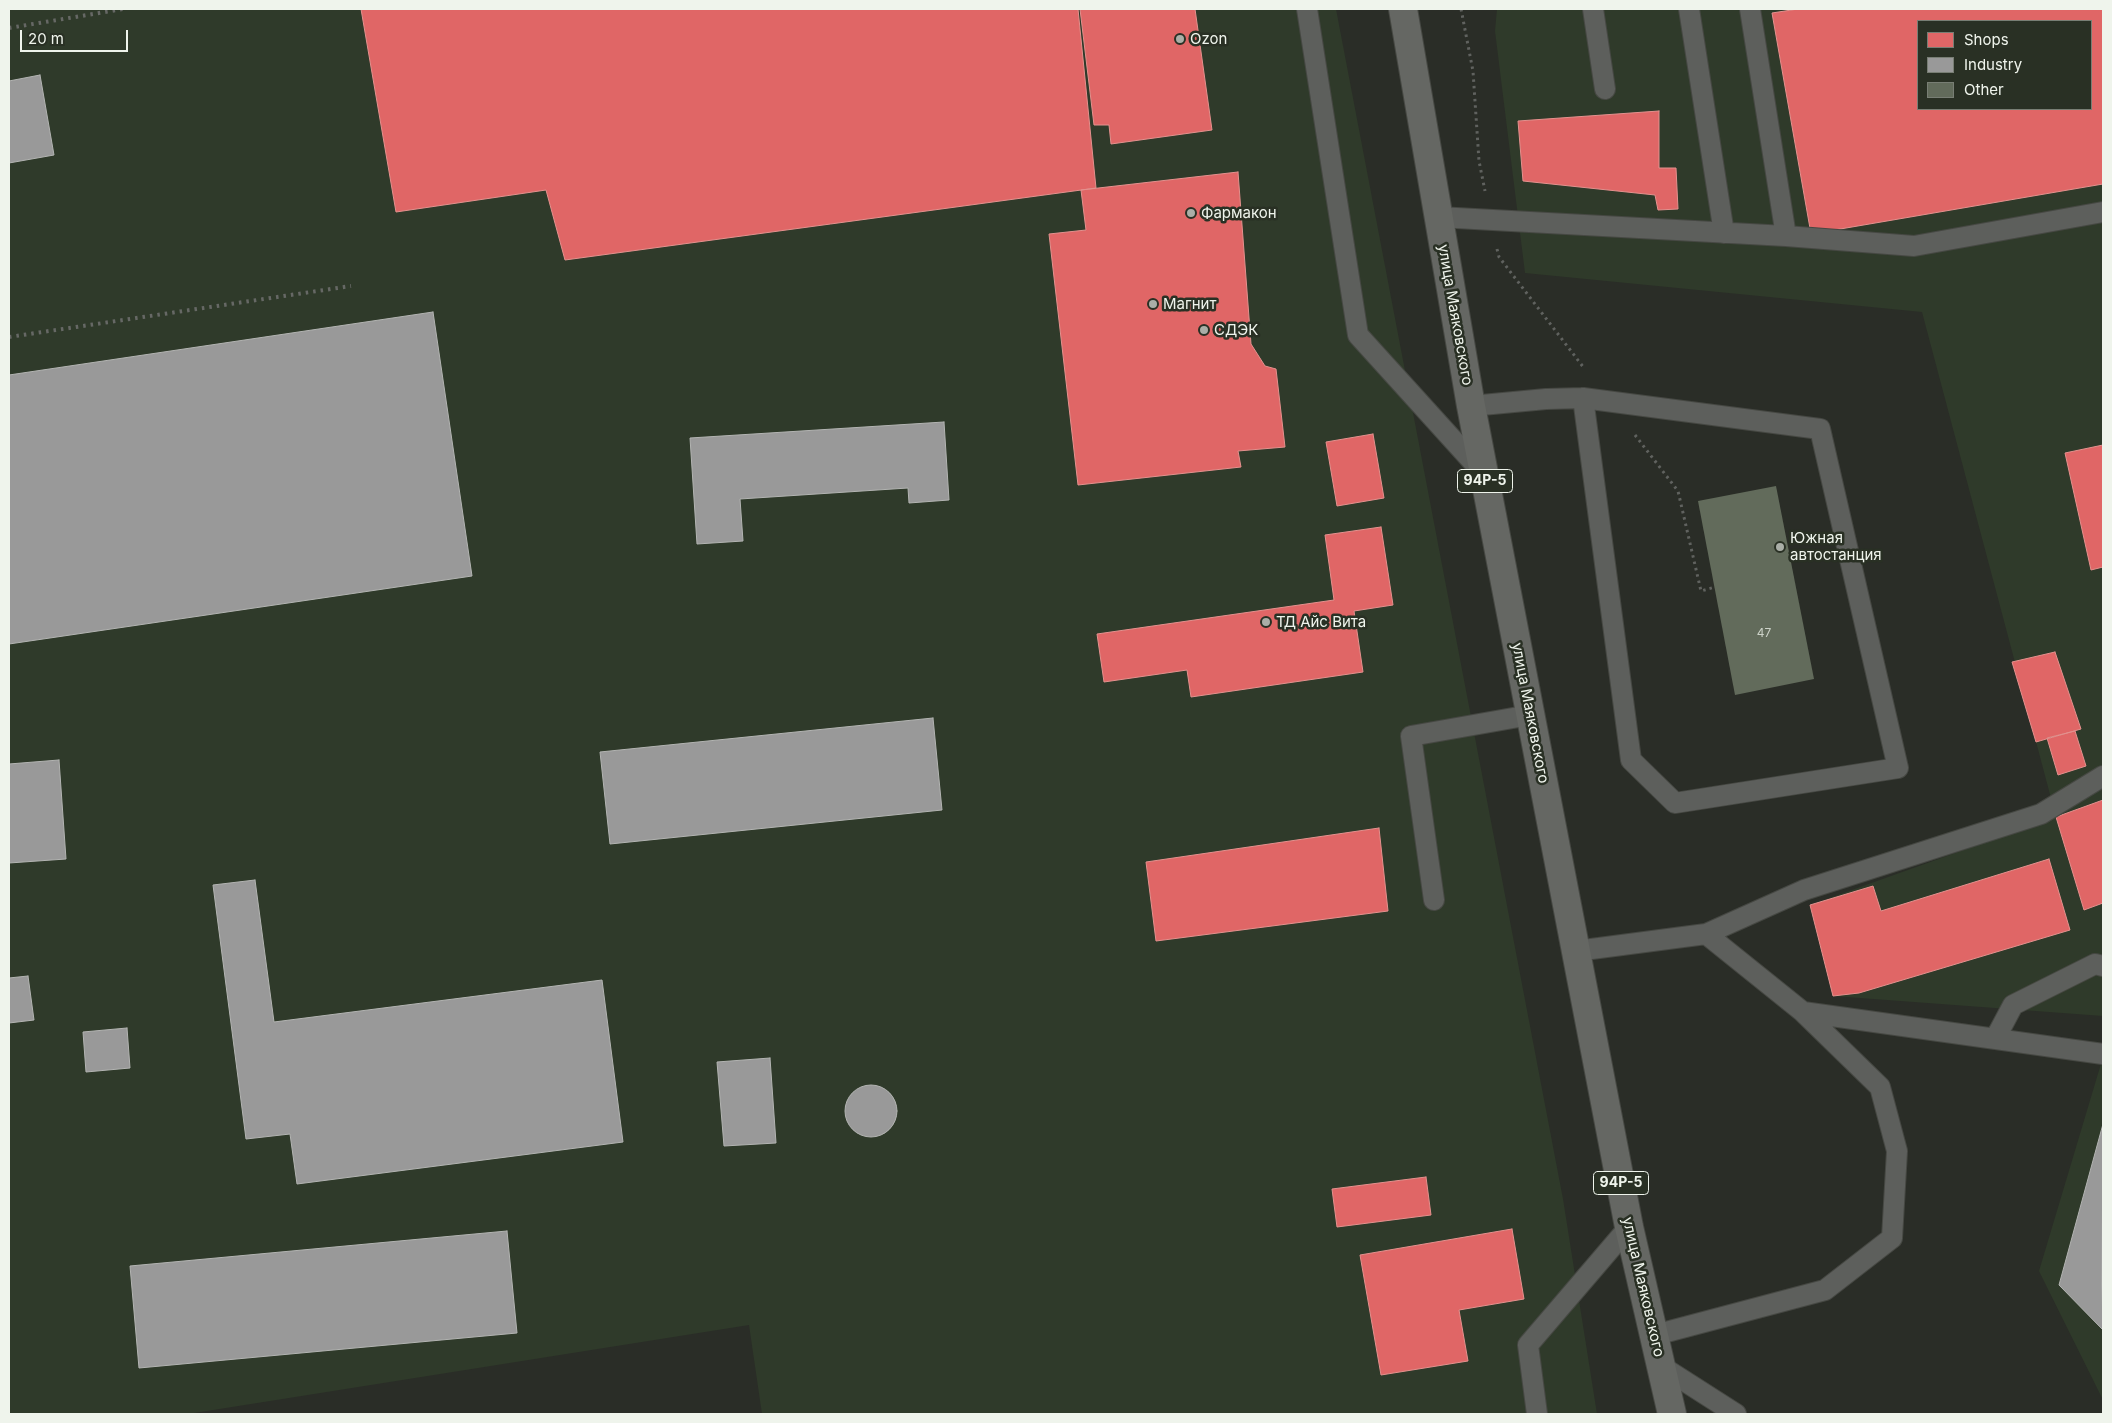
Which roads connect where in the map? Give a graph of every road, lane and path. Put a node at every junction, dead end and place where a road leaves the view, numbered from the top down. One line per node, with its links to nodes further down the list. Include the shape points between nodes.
1 (1307, 9): 17 (lane, via 1358,335)
2 (1403, 9): 9 (main road, улица Маяковского / 94Р-5)
3 (1461, 9): 10 (path)
4 (1592, 9): 7 (lane)
5 (1688, 9): 11 (lane)
6 (1750, 9): 12 (lane)
7 (1605, 89)
8 (2103, 212): 12 (lane, via 1914,246)
9 (1438, 217): 10 (lane); 15 (main road, улица Маяковского / 94Р-5)
10 (1490, 219): 11 (lane); 13 (path, via 1499,257)
11 (1724, 233): 12 (lane)
12 (1786, 236)
13 (1588, 374)
14 (1583, 398): 14 (lane, via 1820,429 1898,768 1674,803 1631,760); 15 (lane)
15 (1471, 406): 17 (main road, улица Маяковского / 94Р-5)
16 (1630, 429): 18 (path, via 1678,491 1701,591)
17 (1483, 473): 19 (main road, улица Маяковского / 94Р-5)
18 (1715, 587)
19 (1530, 715): 21 (lane, via 1411,736); 23 (main road, улица Маяковского / 94Р-5)
20 (2103, 776): 22 (lane, via 2041,814 1804,890)
21 (1434, 900)
22 (1706, 934): 23 (lane); 25 (lane)
23 (1576, 951): 28 (main road, улица Маяковского / 94Р-5)
24 (2103, 966): 26 (lane, via 2095,964 2013,1005)
25 (1803, 1012): 26 (lane); 29 (lane, via 1880,1087 1897,1151 1892,1238 1825,1290)
26 (1995, 1039): 27 (lane)
27 (2103, 1054)
28 (1629, 1227): 29 (main road, улица Маяковского / 94Р-5); 31 (lane, via 1528,1345)
29 (1654, 1335): 30 (main road, улица Маяковского / 94Р-5)
30 (1661, 1366): 32 (main road, улица Маяковского / 94Р-5); 33 (lane)
31 (1537, 1414)
32 (1672, 1414)
33 (1736, 1414)

